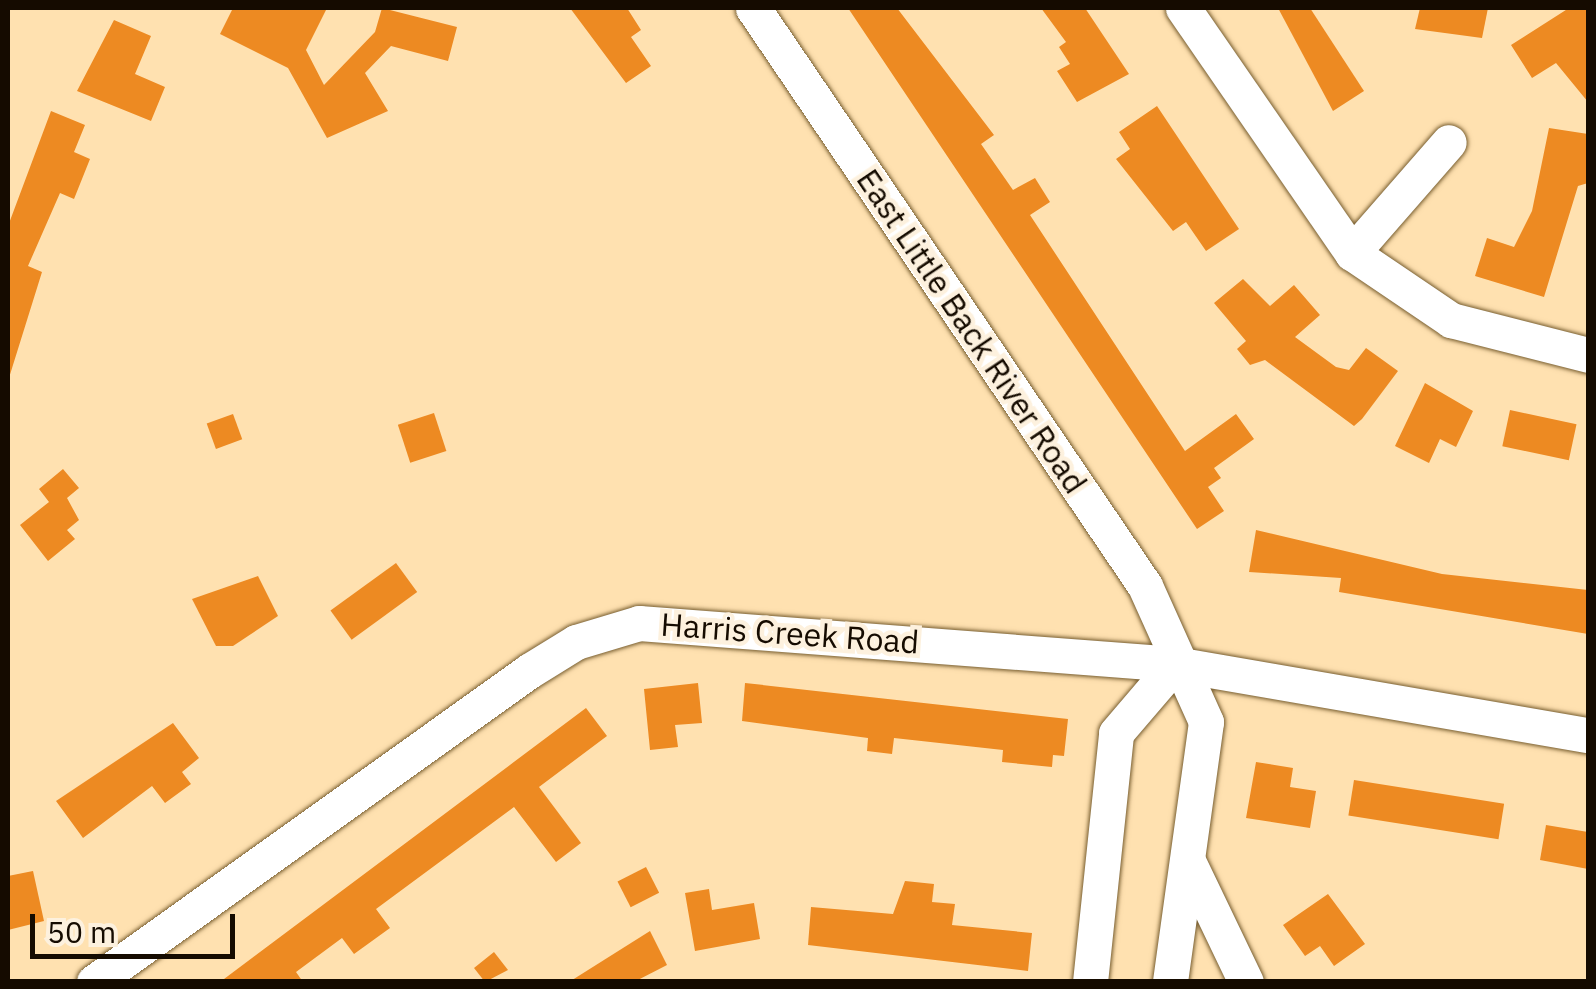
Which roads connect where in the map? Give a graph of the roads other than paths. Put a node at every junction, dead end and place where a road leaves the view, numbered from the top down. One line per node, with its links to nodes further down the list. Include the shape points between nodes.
1 (752, 8): 6 (street, East Little Back River Road, via 1145,586)
2 (1182, 8): 4 (street)
3 (1449, 142): 4 (street)
4 (1352, 252): 5 (street, via 1451,320)
5 (1588, 355)
6 (1175, 664): 7 (street, Harris Creek Road); 8 (street, East Little Back River Road, via 1206,722); 9 (street, Harris Creek Road, via 730,624 639,623 592,637 413,750); 10 (street, via 1116,733)
7 (1588, 735)
8 (1187, 859): 11 (street, East Little Back River Road); 12 (street)
9 (94, 982)
10 (1090, 982)
11 (1170, 982)
12 (1246, 982)

